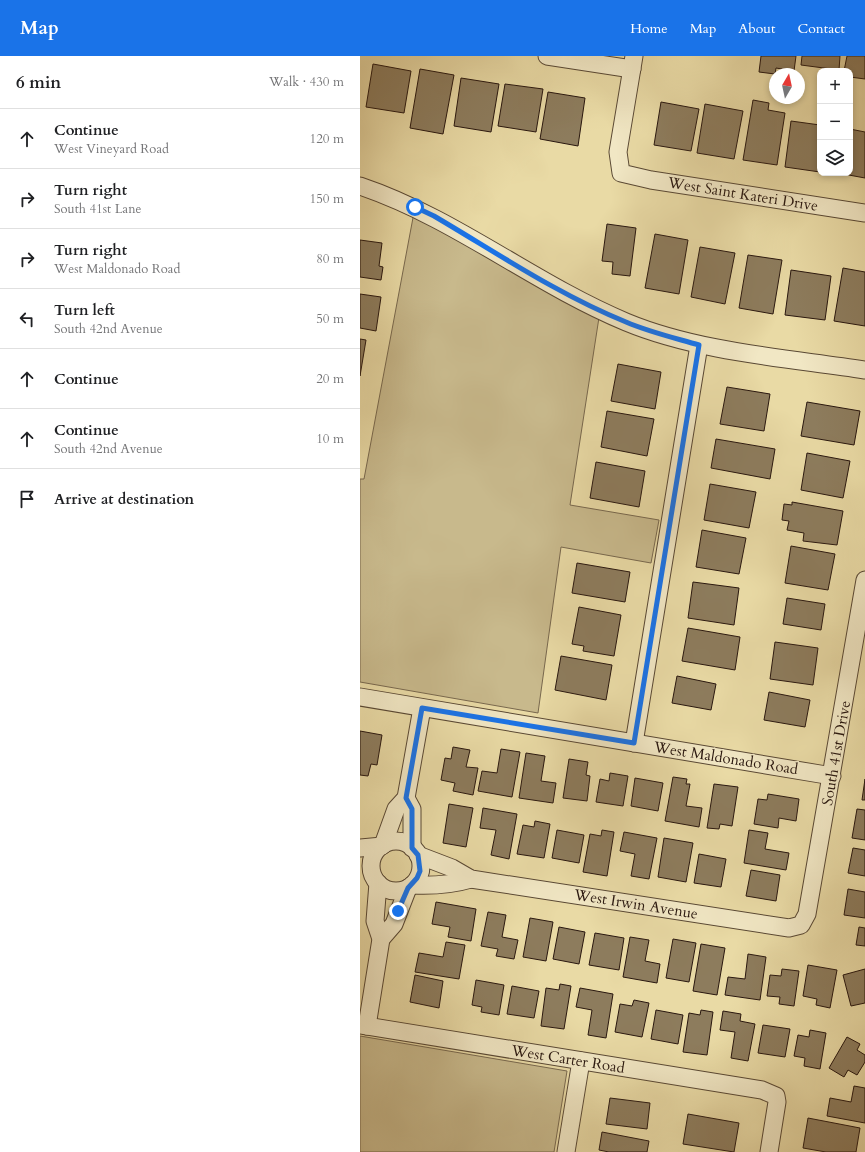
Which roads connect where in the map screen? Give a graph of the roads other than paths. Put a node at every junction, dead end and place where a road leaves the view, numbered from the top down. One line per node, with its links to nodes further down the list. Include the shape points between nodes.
1 (547, 56): 2 (street)
2 (633, 63): 4 (street, West Saint Kateri Drive, via 618,152 621,173 651,180)
3 (360, 186): 5 (street, via 396,198 434,216 600,311 627,323)
4 (865, 212)
5 (699, 345): 6 (street); 11 (street)
6 (865, 370)
7 (865, 580): 8 (street, South 41st Drive)
8 (860, 635): 12 (street, South 41st Drive)
9 (360, 697): 10 (street, West Maldonado Road)
10 (422, 708): 11 (street, West Maldonado Road); 13 (street)
11 (634, 743): 12 (street, West Maldonado Road)
12 (832, 776): 20 (street, South 41st Drive, via 807,914)
13 (406, 798): 14 (street, via 396,809); 16 (street, via 412,809)
14 (383, 845): 15 (street); 16 (street, via 398,842); 17 (street, via 373,857)
15 (360, 848)
16 (415, 851): 18 (street, West Irwin Avenue); 19 (street, via 420,871)
17 (371, 879): 19 (street, via 393,891); 21 (street, via 375,921)
18 (471, 879): 19 (street, West Irwin Avenue, via 454,884); 20 (street, West Irwin Avenue, via 789,928)
19 (410, 886): 21 (street, via 394,924)
20 (801, 925)
21 (381, 939): 22 (street)
22 (364, 1025): 23 (street, West Carter Road)
23 (581, 1061): 24 (street); 25 (street, West Carter Road, via 762,1090 776,1096 777,1106)
24 (566, 1152)
25 (769, 1152)

